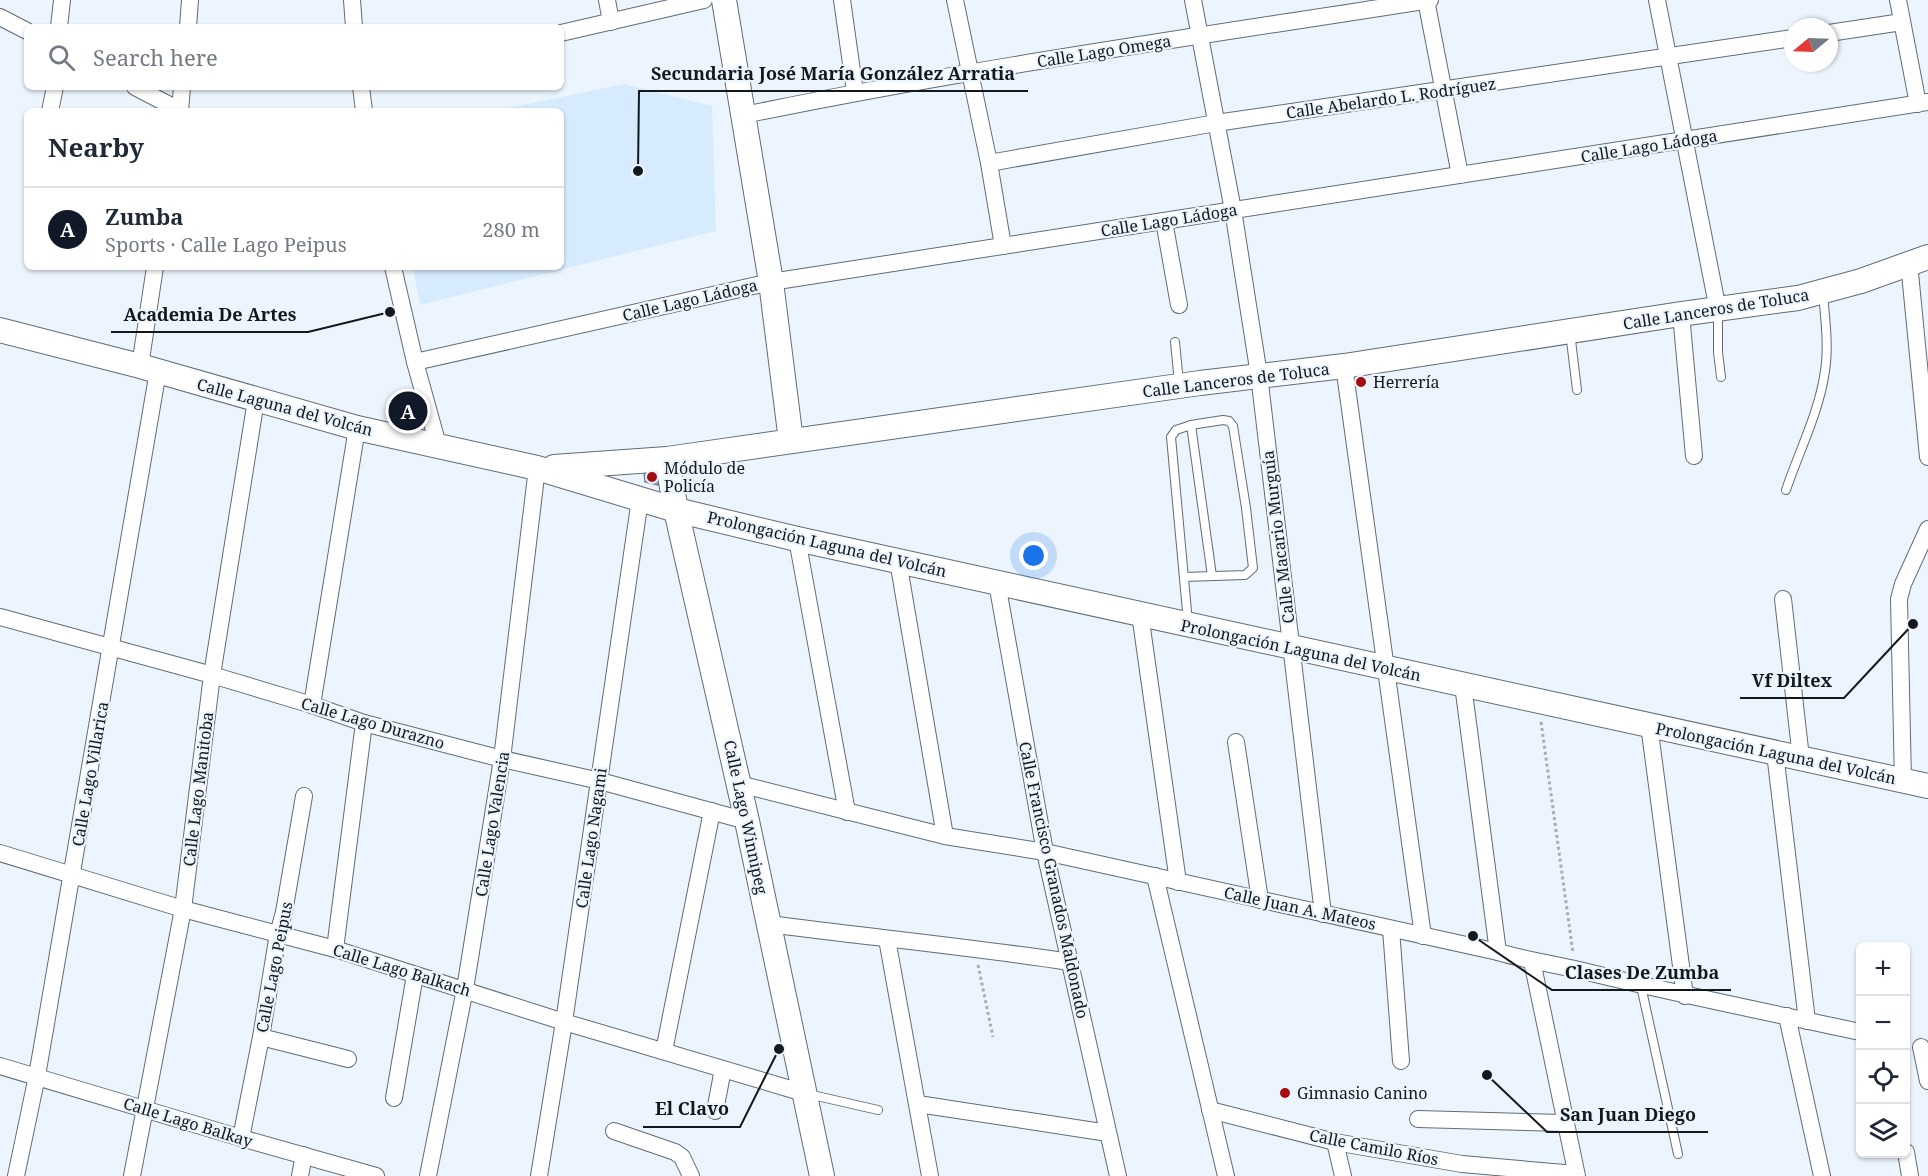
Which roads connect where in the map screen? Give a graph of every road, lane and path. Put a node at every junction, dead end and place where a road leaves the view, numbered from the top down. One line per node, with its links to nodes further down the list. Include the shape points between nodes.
1 (62, 0): 16 (street)
2 (190, 0): 17 (street)
3 (351, 0): 18 (street)
4 (607, 0): 14 (street)
5 (704, 0): 14 (street)
6 (724, 0): 37 (main road)
7 (842, 0): 31 (street)
8 (955, 0): 25 (street)
9 (1193, 0): 22 (street, Calle Macario Murguía)
10 (1427, 0): 22 (street, Calle Lago Omega); 30 (street)
11 (1657, 0): 24 (street)
12 (1898, 0): 15 (street)
13 (0, 17): 19 (street)
14 (611, 22): 20 (street)
15 (1902, 22): 21 (street); 32 (street)
16 (59, 24)
17 (188, 24)
18 (354, 24)
19 (24, 29)
20 (564, 32)
21 (1838, 32)
22 (1200, 36): 25 (street, Calle Lago Omega); 38 (street, Calle Macario Murguía)
23 (1784, 40): 24 (street, Calle Abelardo L. Rodríguez)
24 (1668, 58): 30 (street, Calle Abelardo L. Rodríguez); 39 (street)
25 (969, 73): 31 (street, Calle Lago Omega); 40 (street)
26 (54, 90): 33 (street)
27 (141, 90): 34 (street)
28 (182, 90): 35 (street)
29 (361, 90): 36 (street)
30 (1444, 90): 38 (street, Calle Abelardo L. Rodríguez); 41 (street)
31 (855, 93): 37 (street, Calle Lago Omega)
32 (1923, 103): 39 (street, Calle Lago Ládoga)
33 (51, 108)
34 (174, 108)
35 (180, 108)
36 (364, 108)
37 (744, 115): 48 (main road)
38 (1216, 123): 40 (street, Calle Abelardo L. Rodríguez); 42 (street, Calle Macario Murguía)
39 (1684, 140): 41 (street, Calle Lago Ládoga); 51 (street)
40 (989, 163): 44 (street)
41 (1460, 175): 42 (street, Calle Lago Ládoga)
42 (1233, 210): 43 (street, Calle Lago Ládoga); 59 (street, Calle Macario Murguía)
43 (1164, 221): 44 (street, Calle Lago Ládoga); 50 (street)
44 (1003, 246): 48 (street, Calle Lago Ládoga)
45 (1918, 260): 49 (main road, Calle Lanceros de Toluca); 64 (street)
46 (155, 270): 58 (street, Calle Lago Villarica)
47 (394, 270): 56 (street)
48 (771, 282): 56 (street, Calle Lago Ládoga); 67 (main road)
49 (1823, 292): 51 (main road, Calle Lanceros de Toluca); 73 (lane, via 1825,372 1819,403)
50 (1179, 304)
51 (1718, 310): 52 (main road, Calle Lanceros de Toluca); 60 (lane)
52 (1681, 314): 54 (main road, Calle Lanceros de Toluca); 69 (street)
53 (0, 330): 58 (main road, Calle Laguna del Volcán)
54 (1570, 331): 57 (main road, Calle Lanceros de Toluca); 62 (lane)
55 (1175, 342): 61 (lane)
56 (415, 362): 68 (street)
57 (1344, 366): 59 (main road, Calle Lanceros de Toluca); 88 (street)
58 (149, 369): 63 (main road, Calle Laguna del Volcán); 86 (street, Calle Lago Villarica)
59 (1259, 375): 61 (main road, Calle Lanceros de Toluca); 87 (street, Calle Macario Murguía)
60 (1721, 377)
61 (1179, 387): 67 (main road, Calle Lanceros de Toluca)
62 (1577, 390)
63 (256, 400): 66 (main road, Calle Laguna del Volcán); 89 (street, Calle Lago Manitoba)
64 (1926, 405): 70 (street)
65 (1191, 425): 79 (lane); 79 (lane, via 1223,420 1233,426 1246,508 1253,568 1245,575); 80 (lane, via 1176,430 1171,437)
66 (357, 428): 68 (main road, Calle Laguna del Volcán); 92 (street)
67 (792, 441): 71 (main road, Calle Lanceros de Toluca)
68 (438, 445): 72 (main road, Calle Laguna del Volcán)
69 (1694, 456)
70 (1928, 457)
71 (667, 459): 72 (main road, Calle Lanceros de Toluca); 75 (main road, Calle Lago Winnipeg)
72 (537, 468): 74 (main road, Calle Laguna del Volcán); 98 (street, Calle Lago Valencia)
73 (1786, 490)
74 (640, 499): 75 (main road, Calle Laguna del Volcán); 99 (street, Calle Lago Nagami)
75 (676, 510): 77 (main road, Prolongación Laguna del Volcán); 101 (main road, Calle Lago Winnipeg)
76 (1928, 529): 100 (street, via 1899,599)
77 (797, 539): 78 (main road, Prolongación Laguna del Volcán); 105 (street)
78 (898, 561): 81 (main road, Prolongación Laguna del Volcán); 107 (street)
79 (1212, 576): 80 (lane)
80 (1184, 577): 85 (lane)
81 (997, 583): 83 (main road, Prolongación Laguna del Volcán); 108 (street, Calle Francisco Granados Maldonado)
82 (1783, 599): 97 (street)
83 (1140, 614): 85 (main road, Prolongación Laguna del Volcán); 112 (street)
84 (0, 617): 86 (street, Calle Lago Durazno)
85 (1188, 625): 87 (main road, Prolongación Laguna del Volcán)
86 (112, 647): 89 (street, Calle Lago Durazno); 110 (street, Calle Lago Villarica)
87 (1291, 647): 88 (main road, Prolongación Laguna del Volcán); 115 (street, Calle Macario Murguía)
88 (1386, 668): 90 (main road, Prolongación Laguna del Volcán); 119 (street)
89 (212, 675): 92 (street, Calle Lago Durazno); 114 (street, Calle Lago Manitoba)
90 (1463, 685): 91 (main road, Prolongación Laguna del Volcán); 123 (street)
91 (1538, 702): 94 (main road, Prolongación Laguna del Volcán); 126 (path)
92 (312, 705): 93 (street, Calle Lago Durazno)
93 (364, 723): 98 (street, Calle Lago Durazno); 122 (street)
94 (1649, 725): 96 (main road, Prolongación Laguna del Volcán); 130 (street)
95 (1236, 742): 113 (street)
96 (1775, 753): 97 (main road, Prolongación Laguna del Volcán); 132 (street)
97 (1801, 758): 100 (main road, Prolongación Laguna del Volcán)
98 (502, 759): 99 (street, Calle Lago Durazno); 129 (street, Calle Lago Valencia)
99 (600, 781): 104 (street, Calle Lago Durazno); 133 (street, Calle Lago Nagami)
100 (1903, 781): 102 (main road, Prolongación Laguna del Volcán)
101 (739, 784): 105 (street, Calle Juan A. Mateos); 106 (main road, Calle Lago Winnipeg)
102 (1928, 786)
103 (304, 796): 118 (street, Calle Lago Peipus)
104 (712, 811): 106 (street, Calle Lago Durazno); 138 (street)
105 (847, 812): 107 (street, Calle Juan A. Mateos)
106 (747, 821): 116 (main road, Calle Lago Winnipeg)
107 (945, 836): 108 (street, Calle Juan A. Mateos)
108 (1045, 852): 111 (street, Calle Juan A. Mateos); 124 (street, Calle Francisco Granados Maldonado)
109 (0, 853): 110 (street, Calle Lago Balkach)
110 (72, 874): 114 (street, Calle Lago Balkach); 143 (street, Calle Lago Villarica)
111 (1155, 876): 112 (street, Calle Juan A. Mateos); 150 (street)
112 (1178, 882): 113 (street, Calle Juan A. Mateos)
113 (1260, 900): 115 (street, Calle Juan A. Mateos)
114 (183, 909): 118 (street, Calle Lago Balkach); 148 (street, Calle Lago Manitoba)
115 (1323, 914): 117 (street, Calle Juan A. Mateos)
116 (769, 924): 120 (street); 145 (main road, Calle Lago Winnipeg)
117 (1391, 929): 119 (street, Calle Juan A. Mateos); 140 (street)
118 (278, 934): 122 (street, Calle Lago Balkach); 135 (street, Calle Lago Peipus)
119 (1423, 936): 123 (street, Calle Juan A. Mateos)
120 (887, 939): 121 (street); 147 (street)
121 (975, 947): 124 (street); 136 (path)
122 (335, 949): 127 (street, Calle Lago Balkach)
123 (1498, 952): 125 (street, Calle Juan A. Mateos)
124 (1070, 962): 155 (street, Calle Francisco Granados Maldonado)
125 (1532, 962): 126 (street, Calle Juan A. Mateos); 153 (street)
126 (1576, 970): 128 (street, Calle Juan A. Mateos)
127 (415, 975): 129 (street, Calle Lago Balkach); 146 (street)
128 (1641, 986): 130 (street, Calle Juan A. Mateos); 158 (lane)
129 (465, 989): 133 (street, Calle Lago Balkach); 167 (street, Calle Lago Valencia)
130 (1685, 996): 131 (street, Calle Juan A. Mateos)
131 (1787, 1016): 132 (street, Calle Juan A. Mateos); 175 (street)
132 (1807, 1021): 134 (street, Calle Juan A. Mateos)
133 (564, 1022): 138 (street, Calle Lago Balkach); 168 (street, Calle Lago Nagami)
134 (1856, 1031)
135 (261, 1037): 139 (street); 156 (street, Calle Lago Peipus)
136 (993, 1037)
137 (1918, 1046): 144 (street)
138 (664, 1051): 142 (street, Calle Lago Balkach)
139 (348, 1059)
140 (1401, 1061)
141 (0, 1066): 143 (street, Calle Lago Balkay)
142 (723, 1069): 145 (street, Calle Lago Balkach); 151 (street)
143 (37, 1076): 148 (street, Calle Lago Balkay); 163 (street, Calle Lago Villarica)
144 (1928, 1081)
145 (804, 1093): 149 (lane); 170 (main road, Calle Lago Winnipeg)
146 (394, 1098)
147 (918, 1104): 155 (street); 171 (street)
148 (146, 1109): 156 (street, Calle Lago Balkay); 164 (street, Calle Lago Manitoba)
149 (878, 1110)
150 (1210, 1110): 157 (street, Calle Camilo Ríos); 173 (street)
151 (715, 1112)
152 (1418, 1119): 153 (street)
153 (1565, 1123): 162 (street)
154 (614, 1131): 169 (street, via 675,1152 682,1157)
155 (1108, 1133): 172 (street, Calle Francisco Granados Maldonado)
156 (241, 1138): 159 (street, Calle Lago Balkay)
157 (1335, 1142): 161 (street, Calle Camilo Ríos); 174 (street)
158 (1678, 1154)
159 (304, 1155): 165 (street); 166 (street, Calle Lago Balkay)
160 (1906, 1158): 176 (street)
161 (1464, 1170): 162 (street, Calle Camilo Ríos)
162 (1577, 1175)
163 (16, 1176)
164 (132, 1176)
165 (300, 1176)
166 (376, 1176)
167 (428, 1176)
168 (539, 1176)
169 (691, 1176)
170 (822, 1176)
171 (930, 1176)
172 (1118, 1176)
173 (1226, 1176)
174 (1343, 1176)
175 (1822, 1176)
176 (1910, 1176)

